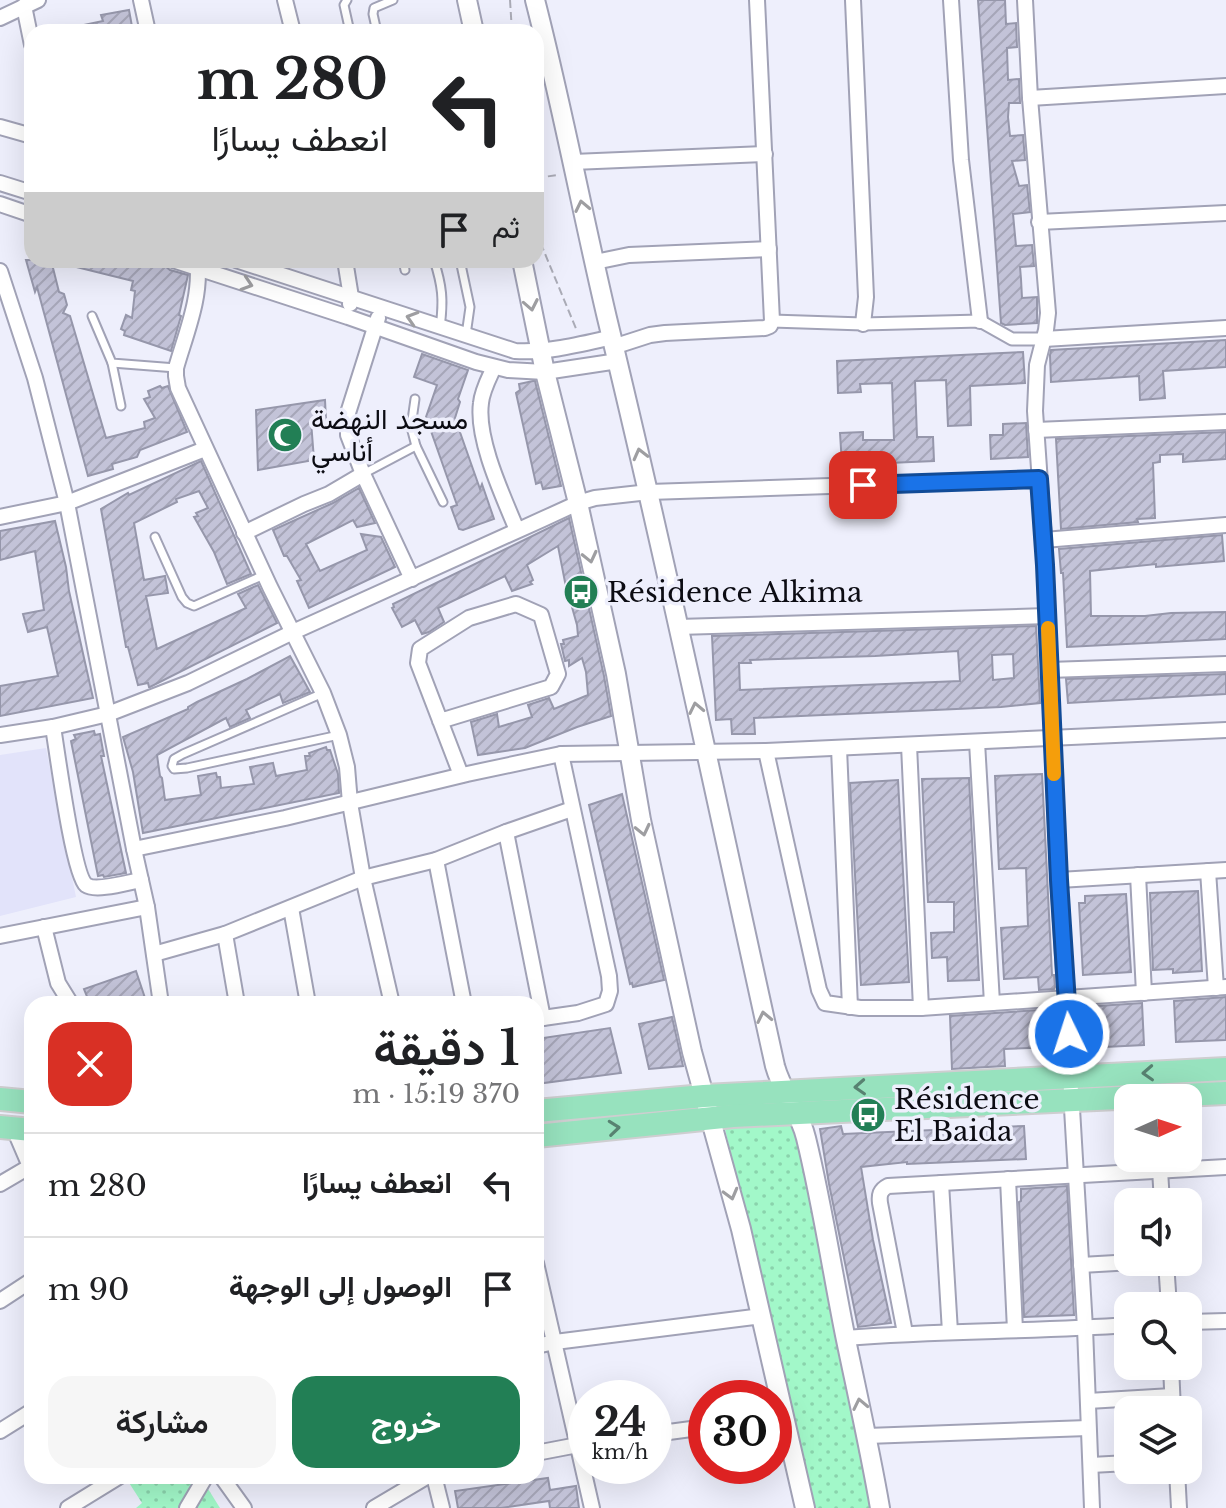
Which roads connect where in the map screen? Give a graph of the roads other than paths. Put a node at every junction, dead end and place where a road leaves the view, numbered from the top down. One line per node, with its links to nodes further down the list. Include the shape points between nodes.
1 (38, 0): 12 (street)
2 (141, 0): 15 (street)
3 (285, 0): 16 (street)
4 (347, 0): 17 (lane)
5 (393, 0): 18 (lane, via 374,8)
6 (467, 0): 19 (street)
7 (535, 0): 20 (street)
8 (757, 0): 26 (street)
9 (853, 0): 50 (street)
10 (951, 0): 49 (street, via 961,160)
11 (1025, 0): 23 (street)
12 (24, 6): 13 (street); 14 (street)
13 (1, 15)
14 (28, 24)
15 (146, 24)
16 (291, 24)
17 (348, 24)
18 (375, 24)
19 (472, 24)
20 (541, 24)
21 (544, 39): 27 (street)
22 (1226, 86): 23 (street)
23 (1030, 98): 33 (street)
24 (0, 127): 25 (street)
25 (24, 134)
26 (765, 154): 27 (street); 34 (street)
27 (574, 167): 35 (street, one-way to 27)
28 (0, 183): 29 (street)
29 (24, 190)
30 (0, 204): 31 (street)
31 (24, 212)
32 (1226, 213): 33 (street)
33 (1039, 222): 55 (street, via 1048,313)
34 (769, 249): 35 (street, via 629,255); 48 (street)
35 (595, 262): 56 (street)
36 (198, 268): 60 (street, via 198,289)
37 (209, 268): 47 (street, one-way to 47)
38 (278, 268): 44 (street)
39 (346, 268): 44 (street)
40 (436, 268): 52 (lane, via 442,288)
41 (462, 268): 54 (lane, via 470,307)
42 (524, 268): 57 (street, one-way to 57)
43 (0, 271): 72 (street)
44 (351, 297): 45 (street); 47 (street)
45 (381, 309): 51 (street); 52 (street, one-way to 45)
46 (92, 316): 58 (lane)
47 (348, 317): 51 (street)
48 (772, 321): 50 (street); 56 (street, via 765,328 650,335)
49 (980, 321): 50 (street); 55 (street, via 1012,339)
50 (863, 324)
51 (376, 327): 59 (street); 68 (street, via 347,426)
52 (440, 327): 54 (street)
53 (1226, 328): 55 (street)
54 (466, 335): 57 (street, via 515,351)
55 (1044, 339): 65 (street, via 1035,376)
56 (616, 348): 57 (street, via 583,343); 61 (street); 70 (street, one-way to 56)
57 (541, 351): 61 (street)
58 (112, 363): 60 (lane); 63 (lane)
59 (494, 367): 61 (street); 76 (street, via 481,401 484,437)
60 (176, 368): 67 (street, via 178,388)
61 (545, 372): 73 (street)
62 (415, 399): 66 (lane, via 411,427)
63 (121, 406)
64 (1226, 422): 65 (street)
65 (1036, 430): 69 (street)
66 (416, 446): 68 (lane); 71 (lane)
67 (205, 449): 72 (street); 77 (street)
68 (363, 474): 77 (street); 81 (street)
69 (1039, 479): 70 (street); 79 (street)
70 (649, 492): 73 (street); 83 (street)
71 (443, 502)
72 (67, 503): 74 (street); 88 (street)
73 (578, 503): 76 (street); 100 (street, one-way to 100)
74 (0, 517)
75 (1226, 525): 79 (street)
76 (517, 530): 81 (street)
77 (244, 533): 80 (street)
78 (155, 537): 80 (lane, via 182,597 194,606)
79 (1044, 540): 82 (street)
80 (264, 575): 84 (street)
81 (412, 579): 84 (street)
82 (1048, 616): 83 (street); 86 (street)
83 (678, 627): 99 (street, one-way to 83)
84 (293, 632): 87 (street); 88 (street, via 188,683)
85 (1226, 664): 86 (street)
86 (1049, 670): 94 (street)
87 (323, 693): 93 (street); 93 (lane, via 183,754 172,766 177,770)
88 (108, 714): 90 (street); 106 (street)
89 (440, 721): 89 (street, via 418,663 420,649 469,618 516,604 541,615 558,674 551,687); 102 (street)
90 (53, 727): 92 (street); 112 (street, via 82,878 98,888)
91 (1226, 730): 94 (street)
92 (0, 735)
93 (339, 735): 103 (street)
94 (1052, 739): 95 (street); 113 (street)
95 (977, 742): 96 (street); 130 (street)
96 (909, 745): 97 (street); 132 (street)
97 (839, 748): 98 (street); 131 (street)
98 (766, 751): 99 (street); 131 (street, via 819,990 825,1003)
99 (706, 752): 100 (street); 136 (street, one-way to 99)
100 (629, 753): 101 (street); 138 (street, one-way to 138)
101 (561, 754): 102 (street); 104 (street)
102 (461, 775): 103 (street)
103 (350, 803): 106 (street); 111 (street)
104 (572, 809): 105 (street); 133 (street, via 610,996 606,1004 587,1011)
105 (506, 832): 107 (street); 128 (street)
106 (134, 849): 112 (street)
107 (436, 860): 111 (street); 127 (street)
108 (1226, 870): 109 (street)
109 (1208, 871): 110 (street); 120 (street)
110 (1138, 875): 113 (street); 121 (street)
111 (363, 878): 115 (street); 126 (street)
112 (141, 880): 114 (street)
113 (1059, 880): 129 (street)
114 (147, 907): 116 (street); 119 (street)
115 (291, 908): 117 (street); 125 (street)
116 (44, 927): 118 (street); 122 (street)
117 (225, 934): 119 (street); 124 (street)
118 (0, 936)
119 (154, 954): 123 (street)
120 (1221, 988): 121 (street)
121 (1144, 993): 129 (street)
122 (66, 996)
123 (160, 996)
124 (236, 996)
125 (307, 996)
126 (390, 996)
127 (462, 996)
128 (536, 996)
129 (1067, 998): 130 (street); 135 (street)
130 (992, 1003): 132 (street)
131 (850, 1007): 132 (street)
132 (921, 1008)
133 (544, 1017)
134 (1226, 1069): 135 (main road, one-way to 135)
135 (1071, 1076): 136 (main road, one-way to 136); 141 (street)
136 (785, 1092): 138 (main road); 143 (street)
137 (1226, 1093): 141 (main road)
138 (704, 1096): 142 (main road); 144 (street)
139 (0, 1099): 140 (main road)
140 (24, 1101)
141 (1073, 1101): 143 (main road); 152 (street)
142 (544, 1110)
143 (797, 1113): 144 (main road); 169 (street)
144 (711, 1118): 146 (main road, one-way to 144); 161 (street, one-way to 161)
145 (15, 1128): 147 (street)
146 (544, 1135)
147 (24, 1151)
148 (1226, 1167): 149 (street)
149 (1202, 1168)
150 (24, 1172): 155 (street)
151 (1126, 1172): 152 (street)
152 (1076, 1175): 153 (street); 157 (street)
153 (1008, 1179): 154 (street); 166 (street)
154 (941, 1183): 167 (street); 168 (street, via 888,1186 880,1195)
155 (0, 1184)
156 (1114, 1263): 157 (street)
157 (1081, 1265): 165 (street)
158 (24, 1285): 160 (street)
159 (544, 1296): 170 (street)
160 (0, 1301)
161 (762, 1316): 170 (street); 172 (street)
162 (1226, 1321): 163 (street)
163 (1202, 1322)
164 (1114, 1326): 165 (street)
165 (1085, 1328): 166 (street); 174 (street)
166 (1015, 1330): 167 (street)
167 (950, 1332): 168 (street)
168 (905, 1333): 169 (street)
169 (846, 1338): 179 (street, one-way to 169)
170 (555, 1342): 171 (street); 173 (street)
171 (544, 1344)
172 (773, 1380)
173 (568, 1393)
174 (1088, 1401): 175 (street); 177 (street)
175 (1114, 1402)
176 (24, 1416): 178 (street)
177 (1088, 1428): 179 (street); 184 (street)
178 (0, 1431)
179 (867, 1436): 199 (street)
180 (568, 1447): 181 (street)
181 (544, 1451)
182 (792, 1462): 198 (street)
183 (1114, 1464): 184 (street)
184 (1091, 1465): 200 (street)
185 (107, 1484): 192 (street)
186 (201, 1484): 193 (street)
187 (227, 1484): 194 (street)
188 (414, 1484): 195 (street)
189 (436, 1484): 196 (street)
190 (588, 1484): 197 (street)
191 (1178, 1484): 201 (street)
192 (68, 1508)
193 (187, 1508)
194 (244, 1508)
195 (374, 1508)
196 (442, 1508)
197 (592, 1508)
198 (805, 1508)
199 (880, 1508)
200 (1092, 1508)
201 (1179, 1508)

